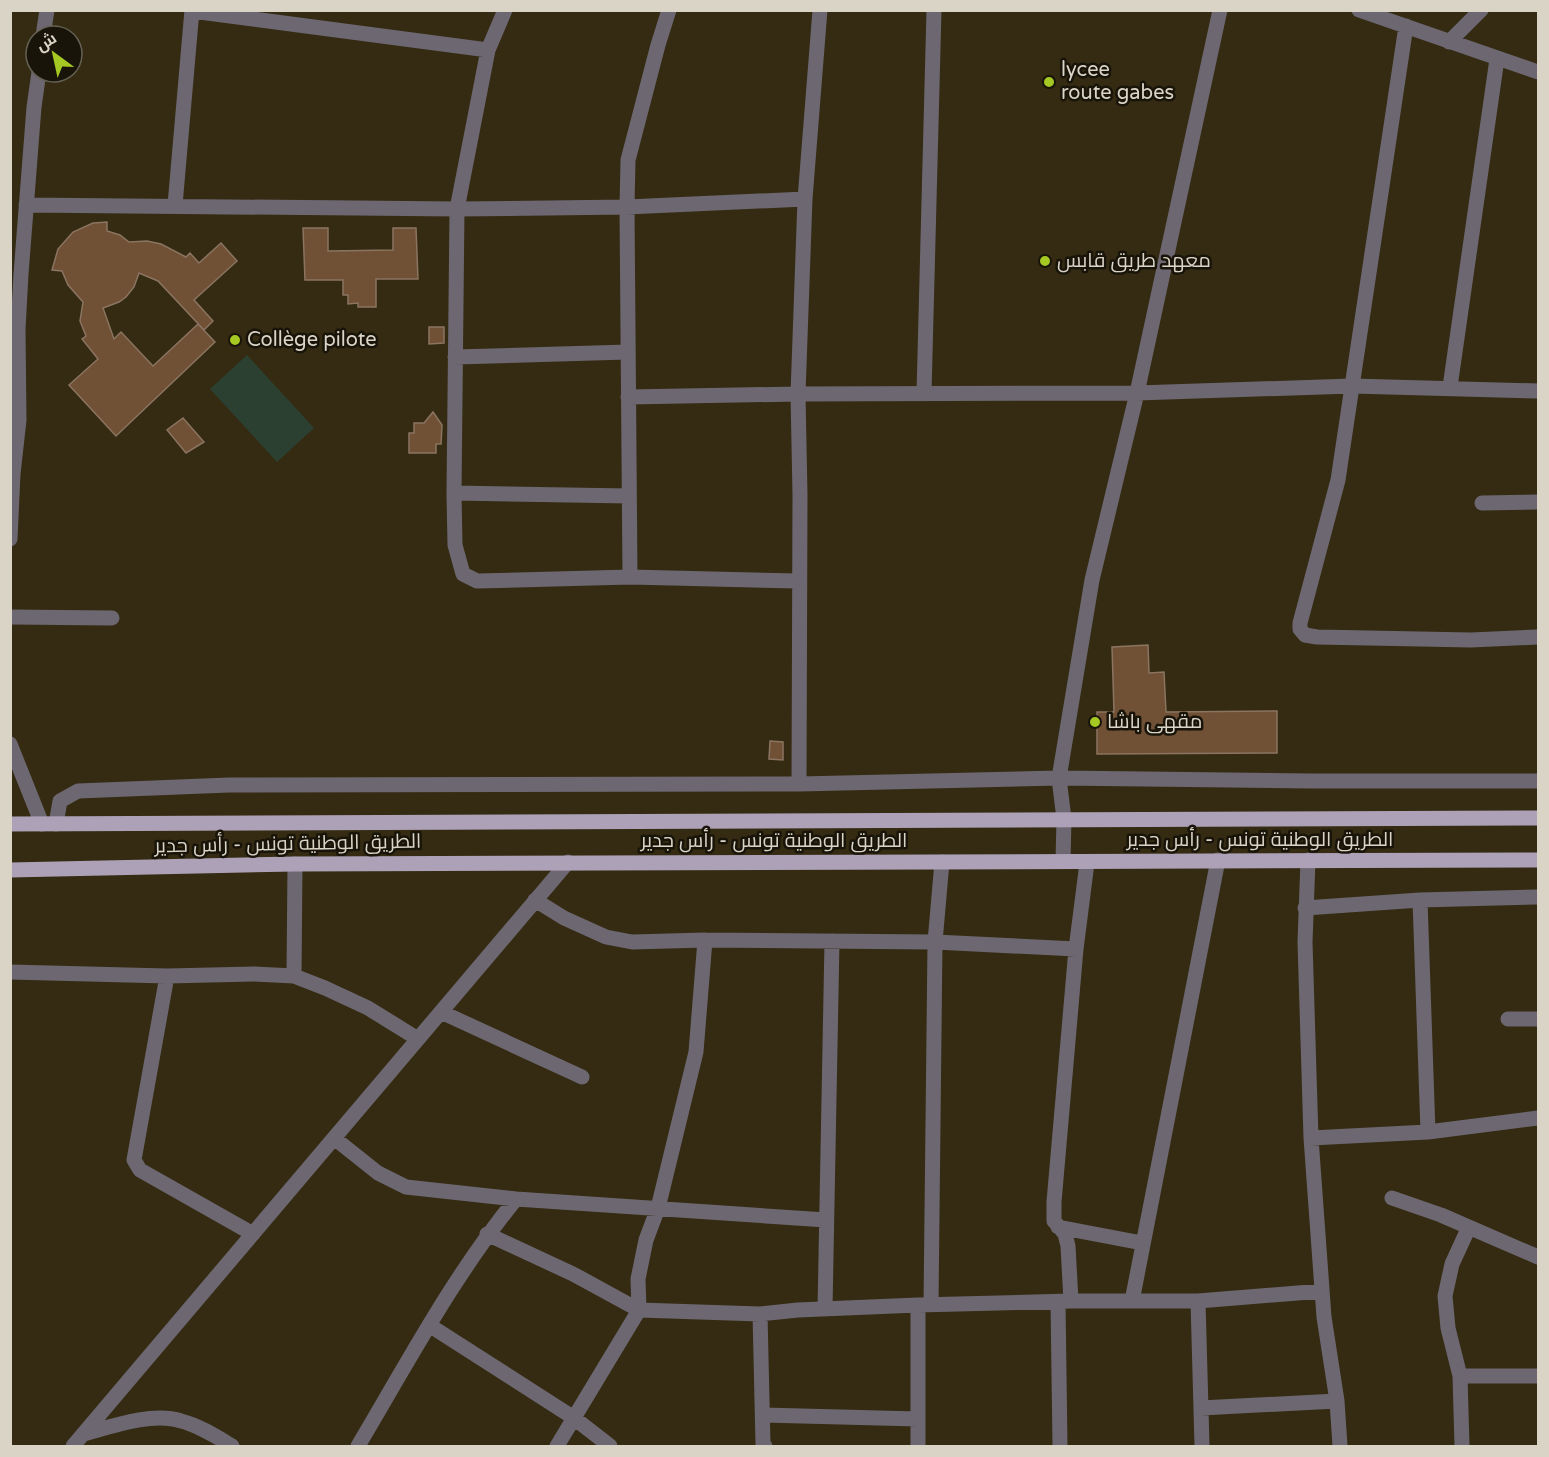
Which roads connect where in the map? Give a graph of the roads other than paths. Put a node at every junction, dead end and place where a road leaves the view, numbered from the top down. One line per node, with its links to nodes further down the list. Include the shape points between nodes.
1 (505, 10): 11 (street)
2 (669, 10): 18 (street, via 628,160)
3 (820, 10): 15 (street)
4 (934, 10): 26 (street)
5 (1221, 10): 27 (street)
6 (1359, 10): 9 (street)
7 (1482, 10): 10 (street)
8 (192, 11): 11 (street); 17 (street)
9 (1406, 26): 10 (street); 22 (street)
10 (1449, 42): 12 (street)
11 (488, 50): 19 (street)
12 (1497, 59): 13 (street); 23 (street)
13 (1539, 72)
14 (38, 84): 16 (street)
15 (805, 199): 18 (street); 25 (street)
16 (26, 205): 17 (street); 29 (street)
17 (175, 205): 19 (street)
18 (627, 207): 19 (street); 20 (street)
19 (457, 209): 21 (street)
20 (628, 352): 21 (street); 28 (street)
21 (455, 357): 30 (street)
22 (1352, 386): 23 (street); 27 (street); 39 (street, via 1338,480 1300,629 1305,635 1470,640)
23 (1450, 387): 24 (street)
24 (1539, 391)
25 (798, 393): 26 (street); 28 (street); 36 (street)
26 (924, 393): 27 (street)
27 (1137, 393): 41 (street, via 1092,580)
28 (628, 397): 31 (street)
29 (15, 420): 34 (street)
30 (454, 493): 31 (street); 35 (street, via 455,545 463,574 477,581)
31 (629, 496): 35 (street)
32 (1539, 502): 33 (street)
33 (1482, 503)
34 (10, 538)
35 (630, 577): 36 (street)
36 (798, 581): 43 (street)
37 (10, 617): 38 (street)
38 (112, 618)
39 (1539, 637)
40 (10, 744): 47 (street)
41 (1059, 778): 42 (street); 43 (street); 45 (street)
42 (1539, 781)
43 (799, 783): 47 (street, via 93,789 78,791 60,801)
44 (1539, 818): 45 (main road, الطريق الوطنية تونس - رأس جدير)
45 (1064, 819): 47 (main road, الطريق الوطنية تونس - رأس جدير); 51 (street)
46 (10, 824): 47 (main road, الطريق الوطنية تونس - رأس جدير)
47 (49, 824)
48 (1218, 860): 49 (main road, الطريق الوطنية تونس - رأس جدير); 54 (main road, الطريق الوطنية تونس - رأس جدير); 85 (street)
49 (1308, 860): 50 (main road, الطريق الوطنية تونس - رأس جدير); 60 (street)
50 (1539, 860)
51 (1063, 861): 53 (main road, الطريق الوطنية تونس - رأس جدير); 54 (main road, الطريق الوطنية تونس - رأس جدير)
52 (568, 862): 53 (main road, الطريق الوطنية تونس - رأس جدير); 55 (main road, الطريق الوطنية تونس - رأس جدير); 58 (street)
53 (942, 862): 63 (street)
54 (1087, 863): 64 (street)
55 (295, 864): 56 (main road, الطريق الوطنية تونس - رأس جدير); 67 (street)
56 (10, 870)
57 (1539, 897): 59 (street)
58 (535, 900): 61 (street, via 606,937 632,942); 68 (street)
59 (1420, 900): 60 (street); 74 (street)
60 (1305, 908): 76 (street)
61 (705, 940): 62 (street); 79 (street, via 696,1052)
62 (832, 941): 63 (street); 80 (street)
63 (935, 942): 64 (street); 91 (street)
64 (1076, 949): 81 (street, via 1054,1202 1054,1221)
65 (10, 972): 66 (street)
66 (167, 976): 67 (street); 83 (street, via 134,1153 136,1165)
67 (294, 976): 71 (street, via 368,1008)
68 (441, 1012): 71 (street); 72 (street)
69 (1508, 1019): 70 (street)
70 (1539, 1019)
71 (418, 1039): 75 (street)
72 (582, 1077)
73 (1539, 1118): 74 (street)
74 (1428, 1132): 76 (street)
75 (334, 1138): 77 (street, via 378,1173 406,1187); 83 (street)
76 (1311, 1138): 87 (street)
77 (516, 1198): 79 (street); 84 (street)
78 (1392, 1198): 82 (street)
79 (658, 1208): 80 (street); 93 (street, via 638,1279)
80 (826, 1220): 92 (street)
81 (1058, 1227): 85 (street); 90 (street, via 1065,1233 1068,1246)
82 (1469, 1227): 86 (street); 96 (street, via 1452,1264 1445,1296)
83 (253, 1234): 103 (street)
84 (487, 1234): 93 (street); 95 (street)
85 (1142, 1243): 88 (street)
86 (1539, 1257)
87 (1322, 1291): 89 (street); 98 (street)
88 (1132, 1301): 89 (street); 90 (street)
89 (1198, 1301): 99 (street)
90 (1065, 1302): 91 (street); 111 (street)
91 (924, 1305): 92 (street); 102 (street)
92 (825, 1309): 94 (street)
93 (639, 1310): 94 (street); 101 (street)
94 (760, 1314): 100 (street)
95 (429, 1325): 101 (street); 106 (street)
96 (1460, 1376): 97 (street); 114 (street)
97 (1539, 1376)
98 (1337, 1401): 99 (street); 113 (street)
99 (1201, 1408): 112 (street)
100 (763, 1415): 102 (street); 109 (street)
101 (574, 1418): 107 (street); 108 (street)
102 (918, 1419): 110 (street)
103 (84, 1434): 104 (street); 105 (street, via 127,1422 181,1420)
104 (73, 1446)
105 (232, 1446)
106 (358, 1446)
107 (556, 1446)
108 (610, 1446)
109 (763, 1446)
110 (918, 1446)
111 (1060, 1446)
112 (1202, 1446)
113 (1340, 1446)
114 (1462, 1446)

